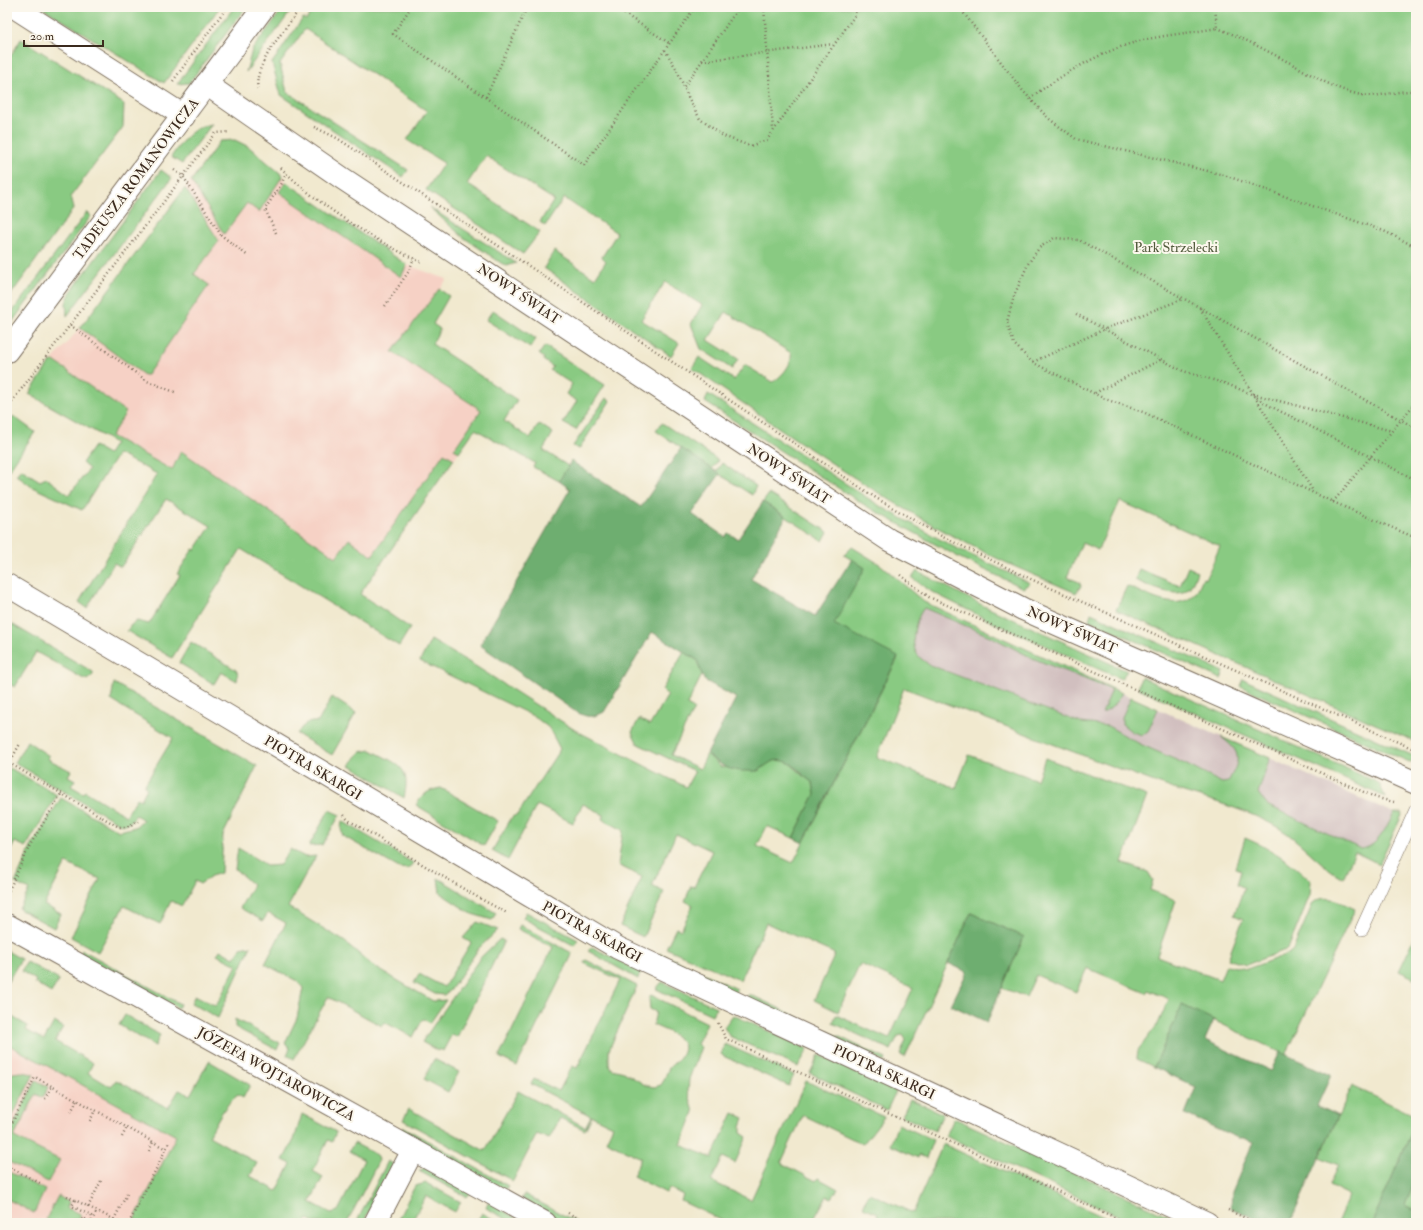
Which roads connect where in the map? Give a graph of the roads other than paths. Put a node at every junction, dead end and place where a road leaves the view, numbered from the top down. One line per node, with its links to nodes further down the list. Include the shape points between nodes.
1 (14, 7): 4 (street)
2 (264, 7): 3 (street, TADEUSZA ROMANOWICZA)
3 (206, 84): 4 (street, TADEUSZA ROMANOWICZA); 7 (street, NOWY ŚWIAT, via 342,178 889,540 1024,608)
4 (184, 116): 5 (street, TADEUSZA ROMANOWICZA)
5 (7, 351)
6 (7, 585): 14 (street, PIOTRA SKARGI, via 618,948)
7 (1416, 783)
8 (1416, 810): 10 (lane)
9 (7, 925): 11 (street, JÓZEFA WOJTAROWICZA)
10 (1362, 929)
11 (413, 1150): 12 (street); 13 (street, JÓZEFA WOJTAROWICZA)
12 (375, 1223)
13 (546, 1223)
14 (1207, 1223)

